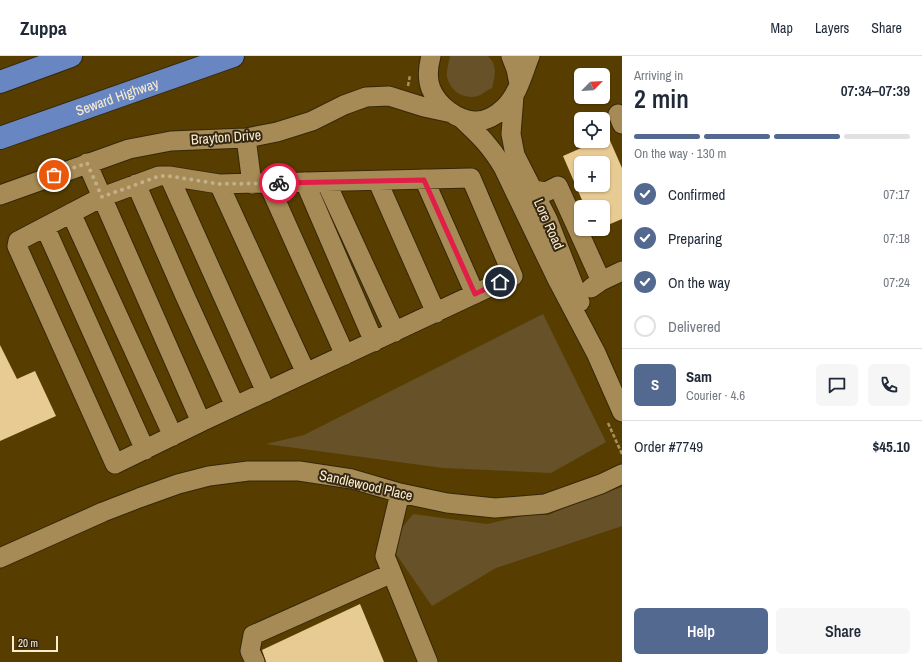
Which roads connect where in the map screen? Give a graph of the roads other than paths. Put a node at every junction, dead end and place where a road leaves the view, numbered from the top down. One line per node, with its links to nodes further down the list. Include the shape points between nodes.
1 (71, 56): 6 (highway)
2 (233, 56): 9 (highway, Seward Highway)
3 (431, 56): 8 (street, Lore Road, via 431,89 438,101)
4 (511, 56): 7 (street, via 516,69)
5 (530, 56): 7 (street)
6 (0, 82)
7 (516, 90): 8 (street, Brayton Drive, via 505,108 489,118 475,121); 20 (street, Lore Road, via 511,134 513,148)
8 (456, 116): 10 (street, Brayton Drive, via 389,96 370,96 292,128); 32 (street, Lore Road, via 480,135 493,150)
9 (0, 138)
10 (246, 138): 11 (street, Brayton Drive, via 159,143 129,148); 19 (street)
11 (87, 163): 21 (street, Brayton Drive); 22 (street)
12 (169, 176): 17 (street, via 159,176); 18 (street); 35 (street)
13 (424, 180): 16 (street); 27 (street); 27 (street, via 471,178 513,276)
14 (305, 182): 15 (street); 19 (street); 31 (street)
15 (326, 182): 16 (street); 30 (street)
16 (378, 182): 29 (street)
17 (136, 184): 22 (street); 36 (street)
18 (219, 184): 19 (street); 34 (street)
19 (260, 184): 33 (street)
20 (533, 190): 26 (street, via 546,192 558,186); 28 (street, Lore Road)
21 (0, 194)
22 (102, 197): 23 (street); 38 (street)
23 (71, 213): 24 (street); 39 (street)
24 (45, 227): 40 (street); 40 (street, via 18,241 17,246 115,464)
25 (622, 272): 26 (street)
26 (601, 281): 28 (street)
27 (475, 294): 29 (street)
28 (577, 294): 32 (street, Lore Road)
29 (436, 312): 30 (street)
30 (395, 332): 31 (street)
31 (374, 342): 33 (street)
32 (596, 353): 37 (street, Lore Road)
33 (345, 355): 34 (street)
34 (306, 373): 35 (street)
35 (266, 392): 36 (street)
36 (235, 406): 38 (street)
37 (614, 415)
38 (201, 422): 39 (street)
39 (173, 436): 40 (street)
40 (145, 450)
41 (622, 474): 42 (street, Sandlewood Place, via 545,504 495,508 447,503)
42 (400, 492): 43 (street, Sandlewood Place, via 352,479 299,471 248,471 209,476 178,484 103,512); 44 (street, via 385,556)
43 (0, 558)
44 (392, 573): 45 (street, via 253,634 250,651); 46 (street)
45 (255, 662)
46 (428, 662)

